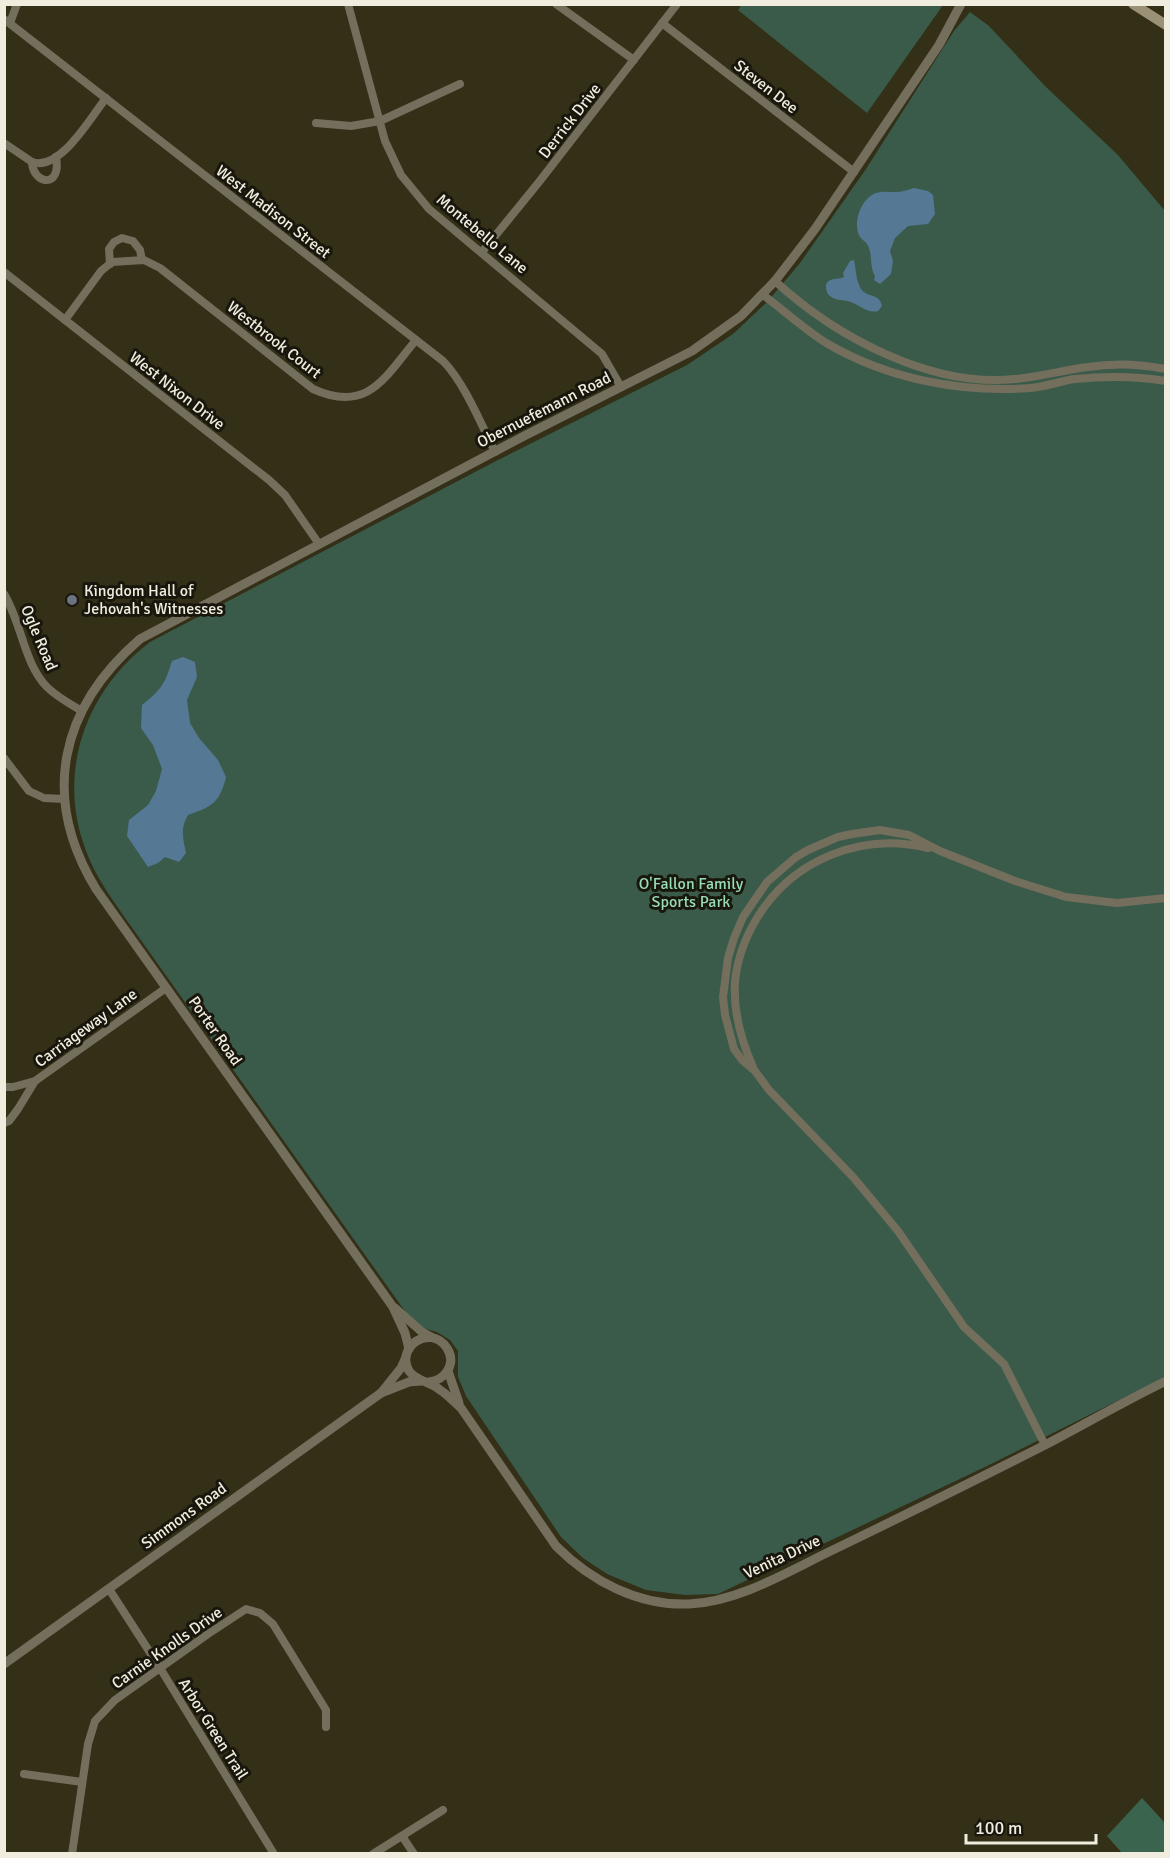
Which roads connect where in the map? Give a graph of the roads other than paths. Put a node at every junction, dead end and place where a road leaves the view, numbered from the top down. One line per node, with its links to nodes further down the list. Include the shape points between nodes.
1 (17, 4): 7 (street)
2 (348, 4): 13 (street, Montebello Lane)
3 (556, 4): 10 (street)
4 (677, 4): 8 (street, Derrick Drive)
5 (961, 4): 18 (street, Obernuefemann Road, via 939,45)
6 (1133, 4): 9 (main road)
7 (7, 21): 12 (street, West Madison Street)
8 (662, 23): 10 (street, Derrick Drive); 18 (street, Steven Dee)
9 (1166, 24)
10 (634, 60): 19 (street, Derrick Drive)
11 (460, 84): 13 (street)
12 (106, 98): 16 (street, via 74,141); 26 (street, West Madison Street)
13 (380, 121): 14 (street, via 351,126); 19 (street, Montebello Lane, via 401,176 429,209)
14 (316, 123)
15 (4, 143): 17 (street)
16 (56, 157): 17 (street, via 44,163); 17 (street, via 58,168 49,180 35,174)
17 (32, 162)
18 (854, 172): 23 (street, Obernuefemann Road)
19 (482, 252): 29 (street, Montebello Lane, via 602,354)
20 (142, 260): 21 (street); 21 (street, Westbrook Court, via 133,240 122,238 109,249); 26 (street, Westbrook Court, via 160,268 313,389 328,396 345,399 372,390)
21 (110, 264): 25 (street, Westbrook Court)
22 (4, 272): 25 (street, West Nixon Drive)
23 (775, 281): 24 (street, Obernuefemann Road); 27 (street, via 805,307 852,338 954,376 994,381 1088,366)
24 (763, 295): 28 (street, via 810,332 849,355 917,379 960,387 1006,389 1105,377); 29 (street, Obernuefemann Road, via 700,346)
25 (65, 320): 31 (street, West Nixon Drive, via 269,480 285,495)
26 (416, 340): 30 (street, West Madison Street, via 451,369)
27 (1166, 369)
28 (1166, 381)
29 (621, 387): 30 (street, Obernuefemann Road)
30 (495, 452): 31 (street, Obernuefemann Road)
31 (319, 544): 33 (street, Obernuefemann Road, via 140,639 99,682)
32 (4, 594): 33 (street, Ogle Road, via 45,685)
33 (82, 711): 34 (street, Obernuefemann Road)
34 (68, 752): 36 (street, Porter Road)
35 (4, 758): 36 (street, via 29,791 44,798)
36 (64, 799): 39 (street, Porter Road, via 72,839 86,872)
37 (940, 851): 38 (street, via 1066,897 1117,903); 40 (street, via 889,843 846,849 805,868 776,893 746,938 737,964 735,1003); 40 (street, via 909,835 880,830 852,834 808,850 767,882 738,927 724,978 725,1015 734,1049)
38 (1166, 898)
39 (166, 988): 41 (street, Carriageway Lane); 44 (street, Porter Road)
40 (754, 1071): 52 (street, via 854,1177 898,1231 964,1327 1004,1364)
41 (35, 1081): 42 (street); 43 (street, Carriageway Lane)
42 (4, 1087)
43 (4, 1124)
44 (393, 1307): 45 (street, Porter Road); 46 (street, Porter Road, via 405,1333)
45 (433, 1338): 46 (street, via 418,1340); 47 (street, via 449,1352)
46 (408, 1353): 48 (street, via 410,1372); 50 (street, Simmons Road)
47 (448, 1371): 48 (street, via 442,1378); 51 (street, Venita Drive)
48 (426, 1382): 50 (street, Simmons Road, via 409,1382); 51 (street, Venita Drive)
49 (1166, 1382): 52 (street, Venita Drive)
50 (381, 1393): 53 (street, Simmons Road)
51 (461, 1408): 52 (street, Venita Drive, via 556,1546 572,1563 616,1590 667,1603 722,1599 751,1589)
52 (1045, 1445)
53 (109, 1589): 54 (street, Simmons Road); 55 (street, Arbor Green Trail)
54 (4, 1664)
55 (160, 1668): 56 (street, Carnie Knolls Drive, via 246,1609 260,1613 273,1623 326,1710); 58 (street, Carnie Knolls Drive, via 115,1700 95,1721); 62 (street, Arbor Green Trail)
56 (326, 1727)
57 (24, 1774): 58 (street)
58 (82, 1782): 61 (street, Carnie Knolls Drive)
59 (443, 1810): 60 (street)
60 (402, 1836): 63 (street); 64 (street)
61 (72, 1854)
62 (274, 1854)
63 (373, 1854)
64 (414, 1854)

